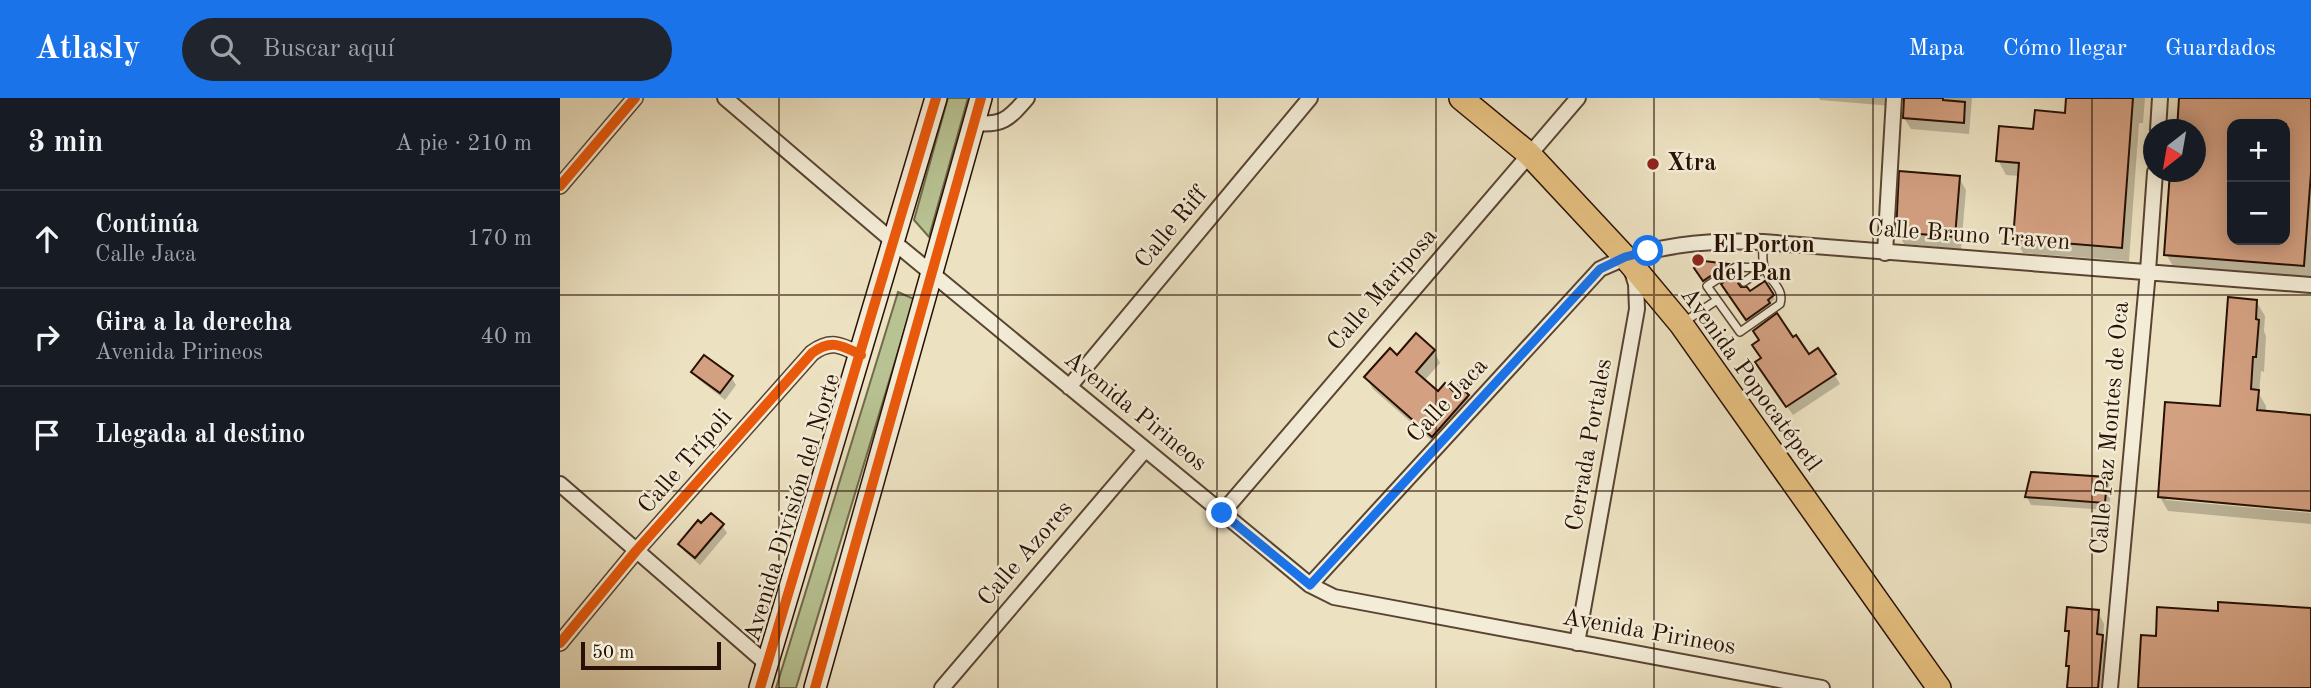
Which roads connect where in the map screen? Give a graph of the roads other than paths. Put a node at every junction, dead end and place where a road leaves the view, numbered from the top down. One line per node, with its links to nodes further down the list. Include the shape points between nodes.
1 (635, 98): 15 (street)
2 (725, 98): 17 (street, Avenida Pirineos)
3 (936, 98): 17 (main road, Avenida División del Norte)
4 (981, 98): 12 (main road)
5 (1027, 98): 12 (street, via 1005,121)
6 (1310, 98): 28 (street, Calle Riff)
7 (1461, 98): 13 (main road, Avenida Popocatépetl)
8 (1578, 98): 13 (street, Calle Mariposa)
9 (1894, 98): 18 (street)
10 (2160, 98): 11 (street)
11 (2159, 119)
12 (974, 123): 22 (main road)
13 (1530, 154): 19 (main road, Avenida Popocatépetl); 31 (street, Calle Mariposa)
14 (2154, 182): 21 (street, Calle Paz Montes de Oca)
15 (560, 186)
16 (1763, 242): 18 (street, Calle Bruno Traven); 19 (street, Calle Bruno Traven, via 1693,243); 20 (lane)
17 (895, 243): 22 (street, Avenida Pirineos); 27 (main road, Avenida División del Norte)
18 (1885, 253): 21 (street, Calle Bruno Traven)
19 (1625, 257): 26 (main road, Avenida Popocatépetl); 33 (street, Calle Jaca, via 1600,269); 35 (street, Cerrada Portales, via 1636,284 1637,309)
20 (1764, 268): 23 (lane); 25 (lane, via 1736,267 1726,273 1707,286); 25 (lane, via 1782,296 1780,304 1740,332)
21 (2148, 271): 24 (street, Calle Bruno Traven); 42 (street, Calle Paz Montes de Oca)
22 (930, 272): 28 (street, Avenida Pirineos); 38 (main road)
23 (1744, 282)
24 (2311, 285)
25 (1717, 300): 26 (lane)
26 (1681, 324): 41 (main road, Avenida Popocatépetl)
27 (861, 355): 32 (street, Calle Trípoli, via 832,344 812,353); 36 (main road, Avenida División del Norte)
28 (1069, 387): 29 (street, Avenida Pirineos)
29 (1145, 450): 31 (street, Avenida Pirineos); 39 (street, Calle Azores)
30 (560, 484): 32 (street)
31 (1222, 513): 33 (street, Avenida Pirineos)
32 (636, 551): 34 (street, Calle Trípoli); 36 (street)
33 (1310, 585): 35 (street, Avenida Pirineos, via 1334,597)
34 (560, 643)
35 (1577, 643): 40 (street, Avenida Pirineos)
36 (767, 664): 37 (main road, Avenida División del Norte)
37 (760, 688)
38 (815, 688)
39 (942, 688)
40 (1822, 688)
41 (1939, 688)
42 (2110, 688)

